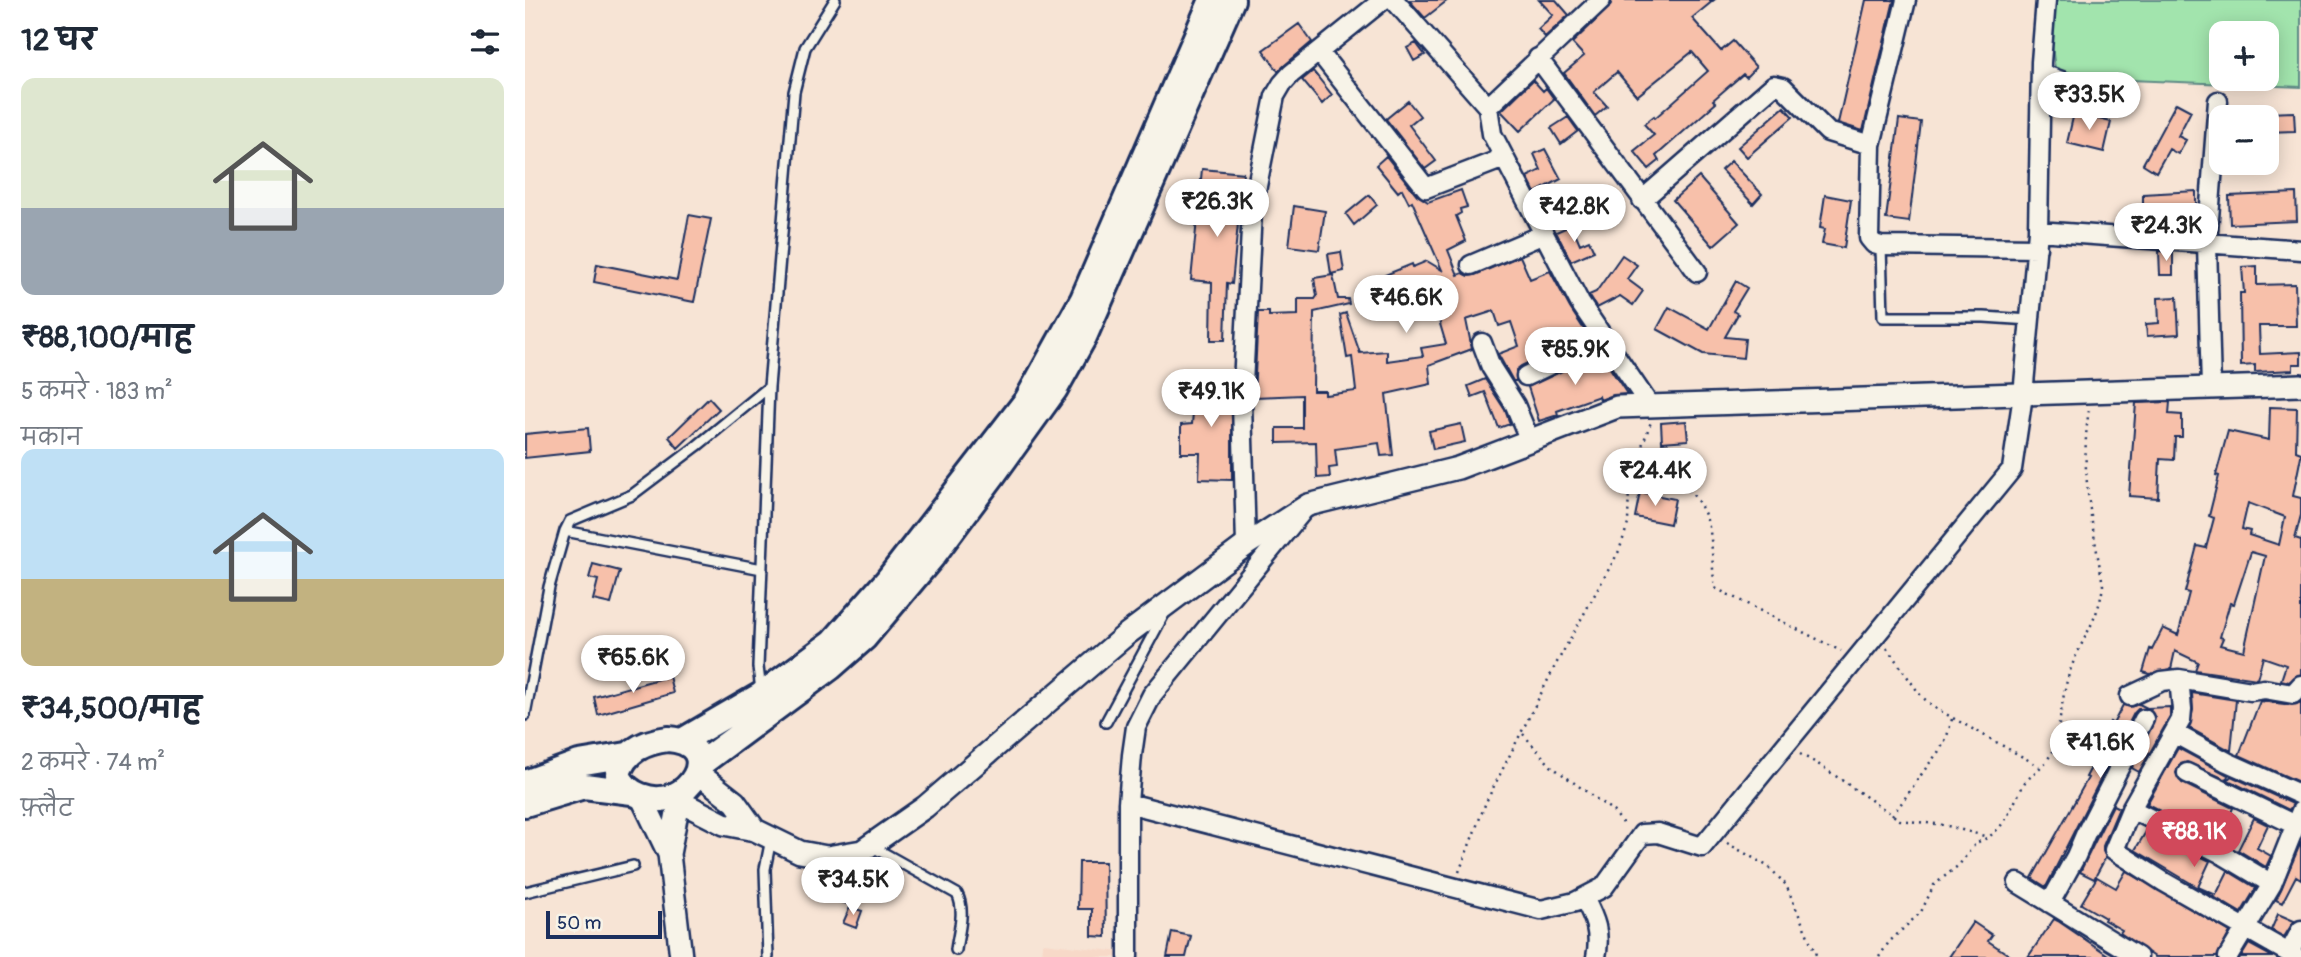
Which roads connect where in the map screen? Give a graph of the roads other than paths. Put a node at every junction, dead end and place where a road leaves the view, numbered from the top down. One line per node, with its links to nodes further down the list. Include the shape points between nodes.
1 (835, 0): 31 (lane, via 805,48 794,92)
2 (1212, 0): 43 (main road, via 1096,271 1037,387 847,628)
3 (1232, 0): 51 (main road, via 1107,287 1055,389 932,556 864,638)
4 (1384, 0): 10 (street)
5 (1394, 0): 15 (street)
6 (1601, 0): 9 (street)
7 (1906, 0): 16 (street)
8 (2046, 0): 12 (street)
9 (1586, 7): 11 (street)
10 (1321, 53): 17 (street, via 1426,188); 38 (street, via 1291,74 1275,96 1252,211 1242,403)
11 (1538, 58): 15 (street); 18 (street)
12 (2042, 69): 13 (lane); 20 (street)
13 (2118, 97)
14 (2218, 101): 21 (street)
15 (1488, 107): 17 (street, via 1492,134)
16 (1871, 145): 18 (street, via 1828,132 1783,87 1774,85); 22 (street, via 1869,238)
17 (1504, 158): 19 (street)
18 (1642, 200): 25 (street)
19 (1544, 234): 24 (street); 27 (street)
20 (2038, 240): 21 (street); 22 (street); 26 (street)
21 (2207, 244): 23 (street); 32 (street)
22 (1881, 246): 26 (lane, via 1883,317)
23 (2301, 250)
24 (1471, 265)
25 (1697, 272)
26 (2030, 320): 33 (street)
27 (1604, 339): 29 (street); 34 (street)
28 (1482, 343): 35 (street)
29 (1526, 376)
30 (2301, 385): 32 (street)
31 (769, 387): 37 (lane, via 632,495 570,521); 39 (lane)
32 (2211, 388): 33 (street)
33 (2023, 395): 34 (street); 68 (street, via 2012,469 1702,847 1642,834 1604,887)
34 (1653, 406): 35 (street, via 1617,407)
35 (1530, 441): 36 (street, via 1458,468)
36 (1308, 505): 38 (street); 57 (street, via 1152,695 1136,727)
37 (565, 531): 39 (lane); 45 (lane, via 549,587)
38 (1246, 544): 40 (street)
39 (762, 569): 43 (lane)
40 (1171, 601): 47 (lane); 62 (street, via 925,807)
41 (2179, 679): 42 (street, via 2293,694); 44 (street, via 2162,681); 48 (street, via 2182,714)
42 (2301, 684)
43 (761, 695): 49 (main road)
44 (2130, 696)
45 (525, 715)
46 (2144, 719): 69 (street)
47 (1107, 722)
48 (2174, 733): 55 (street); 59 (street)
49 (682, 741): 50 (main road, via 659,741); 51 (main road, via 697,756)
50 (627, 754): 53 (main road, via 579,763); 54 (main road, via 618,774)
51 (699, 769): 56 (main road); 61 (street)
52 (2187, 773): 60 (street)
53 (525, 783)
54 (636, 794): 56 (main road, via 649,799); 58 (main road, via 584,786); 63 (street)
55 (2301, 795)
56 (677, 797): 61 (street, via 724,824); 63 (street)
57 (1128, 803): 68 (street, via 1541,910); 77 (street)
58 (525, 804)
59 (2131, 809): 66 (street); 70 (street, via 2114,850)
60 (2298, 818): 66 (street)
61 (763, 835): 62 (street, via 800,852 827,856 862,851); 76 (lane)
62 (870, 845): 72 (lane, via 957,894 961,911)
63 (669, 854): 75 (street)
64 (633, 866): 67 (lane)
65 (2018, 883): 69 (street)
66 (2272, 884): 70 (street)
67 (525, 892)
68 (1584, 898): 78 (street, via 1597,925)
69 (2050, 903): 79 (street)
70 (2246, 928): 73 (street); 74 (street)
71 (2301, 930): 73 (street)
72 (955, 950)
73 (2292, 955)
74 (2231, 956)
75 (681, 957)
76 (768, 957)
77 (1128, 957)
78 (1596, 957)
79 (2138, 957)

